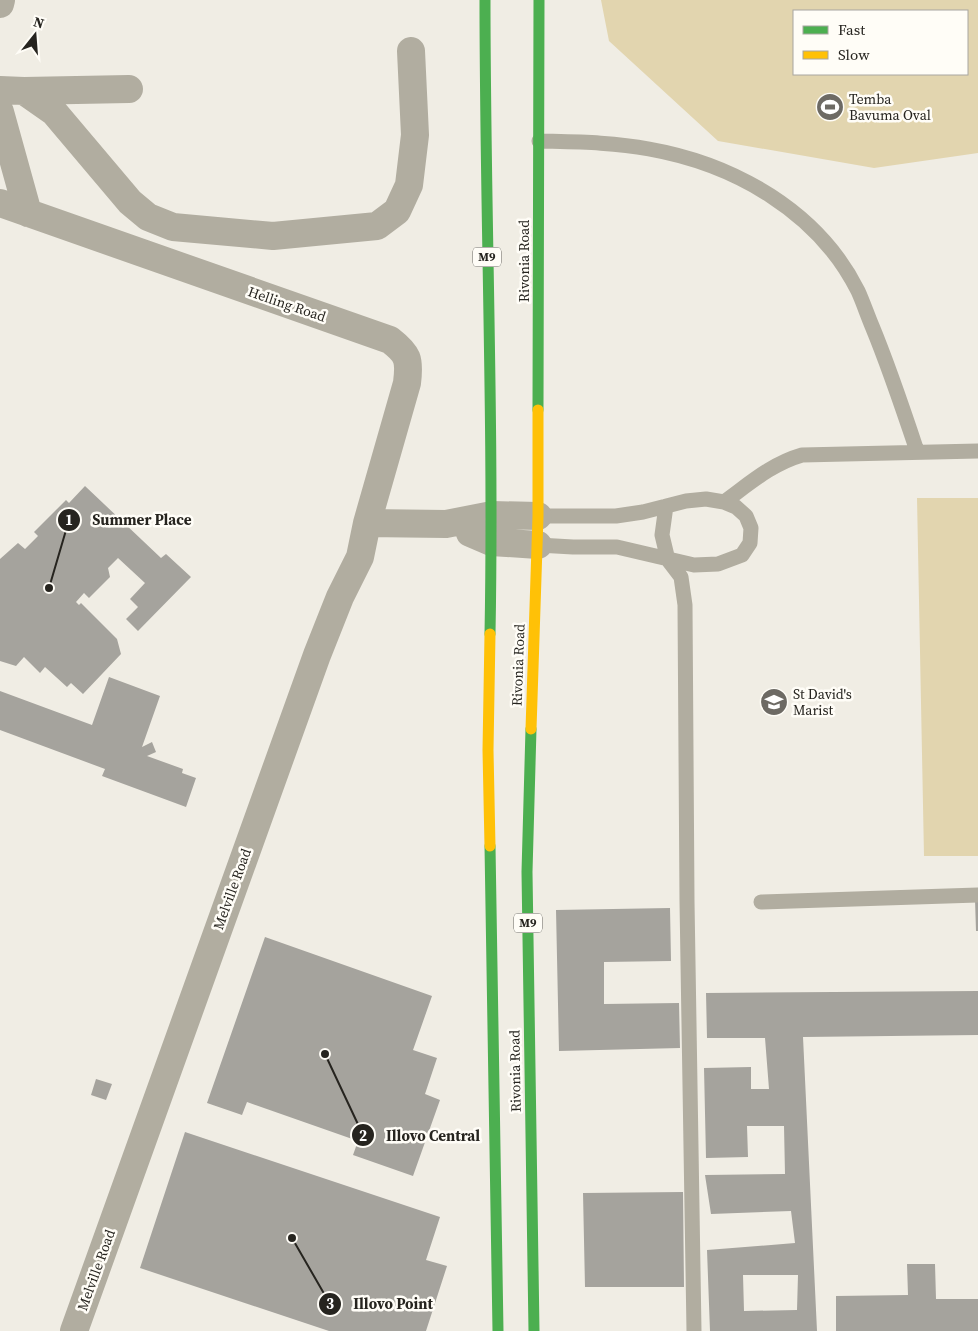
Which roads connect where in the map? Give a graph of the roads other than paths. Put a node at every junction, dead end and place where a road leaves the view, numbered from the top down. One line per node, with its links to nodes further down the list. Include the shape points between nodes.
1 (1, 0): 4 (street)
2 (484, 0): 16 (main road, Rivonia Road / M9)
3 (539, 0): 9 (main road, Rivonia Road / M9)
4 (0, 4)
5 (411, 51): 7 (street, via 415,135 409,185 397,211 377,226 273,236 173,227 148,217 130,202 54,112)
6 (129, 89): 7 (street)
7 (12, 90)
8 (0, 112): 11 (street)
9 (539, 141): 12 (lane, via 596,142 685,157 744,180 807,223 832,250 858,290); 17 (main road, Rivonia Road / M9)
10 (0, 203): 11 (street, Helling Road)
11 (28, 213): 18 (street, Helling Road, via 390,340 403,350 409,365 407,382)
12 (917, 451): 13 (lane); 14 (lane, via 802,455 770,468)
13 (978, 451)
14 (724, 502): 15 (lane, via 686,501); 22 (lane, via 746,516 751,528 750,543 742,555 718,564 694,565)
15 (666, 506): 17 (lane, via 616,516); 22 (lane, via 662,535)
16 (492, 515): 17 (street); 19 (street); 20 (main road, Rivonia Road / M9)
17 (538, 516): 21 (main road, Rivonia Road / M9)
18 (367, 523): 19 (street); 25 (street, Melville Road, via 360,557 317,655)
19 (446, 524): 20 (street)
20 (491, 542): 21 (street); 26 (main road, Rivonia Road / M9, via 488,750)
21 (538, 545): 22 (lane, via 617,547); 27 (main road, Rivonia Road / M9, via 527,872)
22 (668, 560): 28 (lane, via 681,577 685,605 686,901)
23 (978, 894): 24 (lane)
24 (761, 902)
25 (74, 1331)
26 (498, 1331)
27 (534, 1331)
28 (694, 1331)

